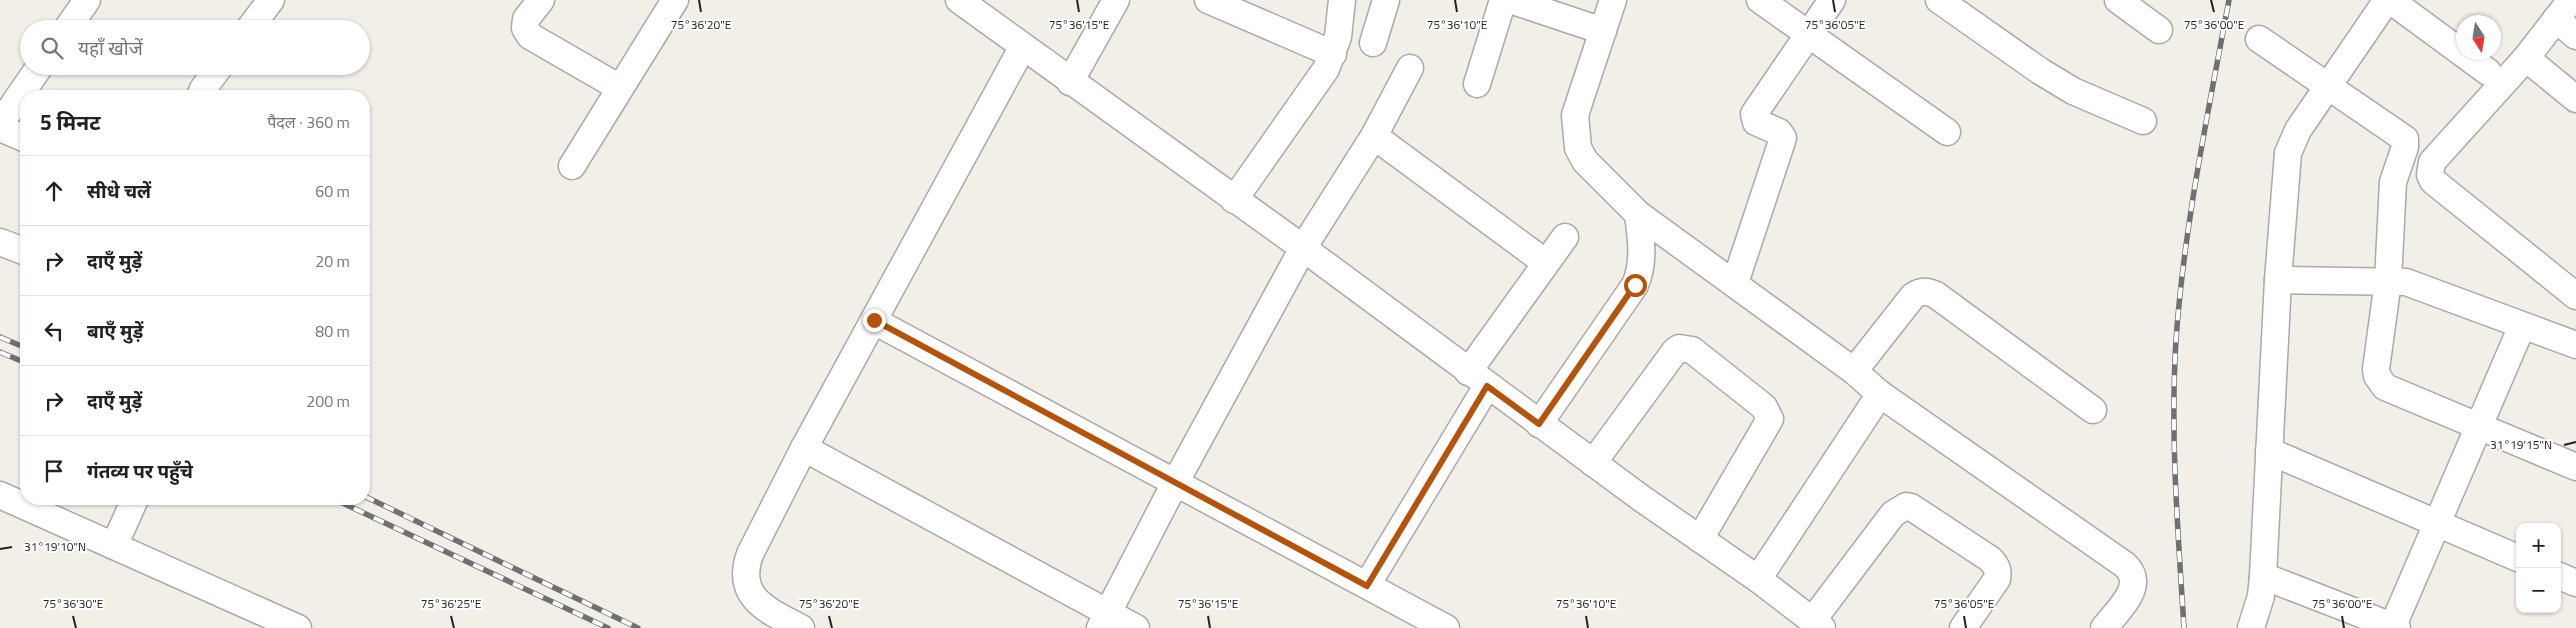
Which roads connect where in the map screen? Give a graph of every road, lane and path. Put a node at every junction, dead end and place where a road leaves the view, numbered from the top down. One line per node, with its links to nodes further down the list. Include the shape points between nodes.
1 (87, 0): 19 (street)
2 (271, 0): 20 (street)
3 (541, 0): 37 (street, via 526,19 525,28 530,36)
4 (959, 0): 27 (street)
5 (1116, 0): 34 (street)
6 (1208, 0): 28 (street)
7 (1342, 0): 28 (street, via 1338,37)
8 (1386, 0): 26 (street)
9 (1503, 0): 35 (street)
10 (1510, 0): 22 (street)
11 (1613, 0): 22 (street)
12 (1760, 0): 23 (street)
13 (1832, 0): 23 (street)
14 (1939, 0): 42 (street, via 2073,91)
15 (2118, 0): 21 (street)
16 (2389, 0): 31 (street); 36 (street)
17 (667, 3): 37 (street)
18 (2563, 10): 24 (street); 29 (street)
19 (73, 20)
20 (256, 20)
21 (2159, 30)
22 (1603, 31): 50 (street, via 1575,115 1578,148 1585,161)
23 (1810, 34): 45 (street); 58 (street, via 1754,114 1756,122 1779,132 1783,138)
24 (2576, 36)
25 (2260, 39): 36 (street)
26 (1373, 43)
27 (1022, 48): 34 (street); 60 (street)
28 (1332, 54): 49 (street, via 1315,86)
29 (2526, 58): 41 (street); 59 (street, via 2432,162 2430,176)
30 (1410, 68): 47 (street)
31 (2488, 72)
32 (34, 75): 38 (street)
33 (213, 75): 39 (street)
34 (1070, 82): 49 (street)
35 (1478, 84)
36 (2328, 85): 56 (street, via 2298,130 2288,153); 57 (street, via 2405,139 2393,182)
37 (620, 88): 48 (street)
38 (23, 90)
39 (203, 90)
40 (20, 95): 43 (street)
41 (2576, 99)
42 (2143, 122)
43 (0, 124)
44 (0, 128): 46 (street)
45 (1947, 132)
46 (20, 136)
47 (1374, 136): 53 (street); 55 (street)
48 (572, 166)
49 (1234, 200): 53 (street)
50 (1638, 214): 58 (street); 67 (street, via 1642,258 1641,272 1635,285)
51 (1565, 237): 55 (street)
52 (0, 242): 54 (street)
53 (1303, 248): 64 (street); 73 (street)
54 (20, 250)
55 (1546, 263): 64 (street)
56 (2278, 280): 57 (street); 70 (street)
57 (2388, 281): 61 (street, via 2413,284); 68 (street, via 2376,369 2380,382)
58 (1735, 283): 63 (street)
59 (2576, 296)
60 (874, 320): 69 (street); 73 (street)
61 (2522, 326): 62 (street); 68 (street)
62 (2576, 345)
63 (1854, 371): 65 (street); 66 (street, via 1913,296 1920,291 1928,291)
64 (1477, 379): 67 (street); 86 (street)
65 (1880, 394): 84 (street); 95 (street, via 2132,571 2135,582 2132,592)
66 (2093, 410)
67 (1539, 424): 71 (street)
68 (2479, 428): 72 (street); 78 (street)
69 (804, 448): 87 (street); 91 (street, via 745,570 753,596 764,608)
70 (2269, 451): 78 (street); 82 (street)
71 (1592, 463): 79 (street); 79 (street, via 1674,351 1680,348 1692,350 1764,407 1770,419)
72 (2576, 467)
73 (1175, 483): 86 (street); 87 (street)
74 (0, 495): 75 (street)
75 (20, 504)
76 (22, 505): 80 (street)
77 (132, 505): 80 (street)
78 (2436, 523): 81 (street); 89 (street)
79 (1700, 539): 84 (street)
80 (114, 546): 90 (street)
81 (2516, 557)
82 (2263, 576): 89 (street); 96 (street, via 2261,596)
83 (2561, 577): 85 (street)
84 (1758, 579): 88 (street)
85 (2576, 583)
86 (1367, 586): 93 (street)
87 (1104, 620): 92 (street)
88 (1817, 624): 94 (street, via 1893,514 1906,506 1996,565 1997,579)
89 (2394, 627)
90 (298, 628)
91 (802, 628)
92 (1136, 628)
93 (1446, 628)
94 (1963, 628)
95 (2104, 628)
96 (2251, 628)

